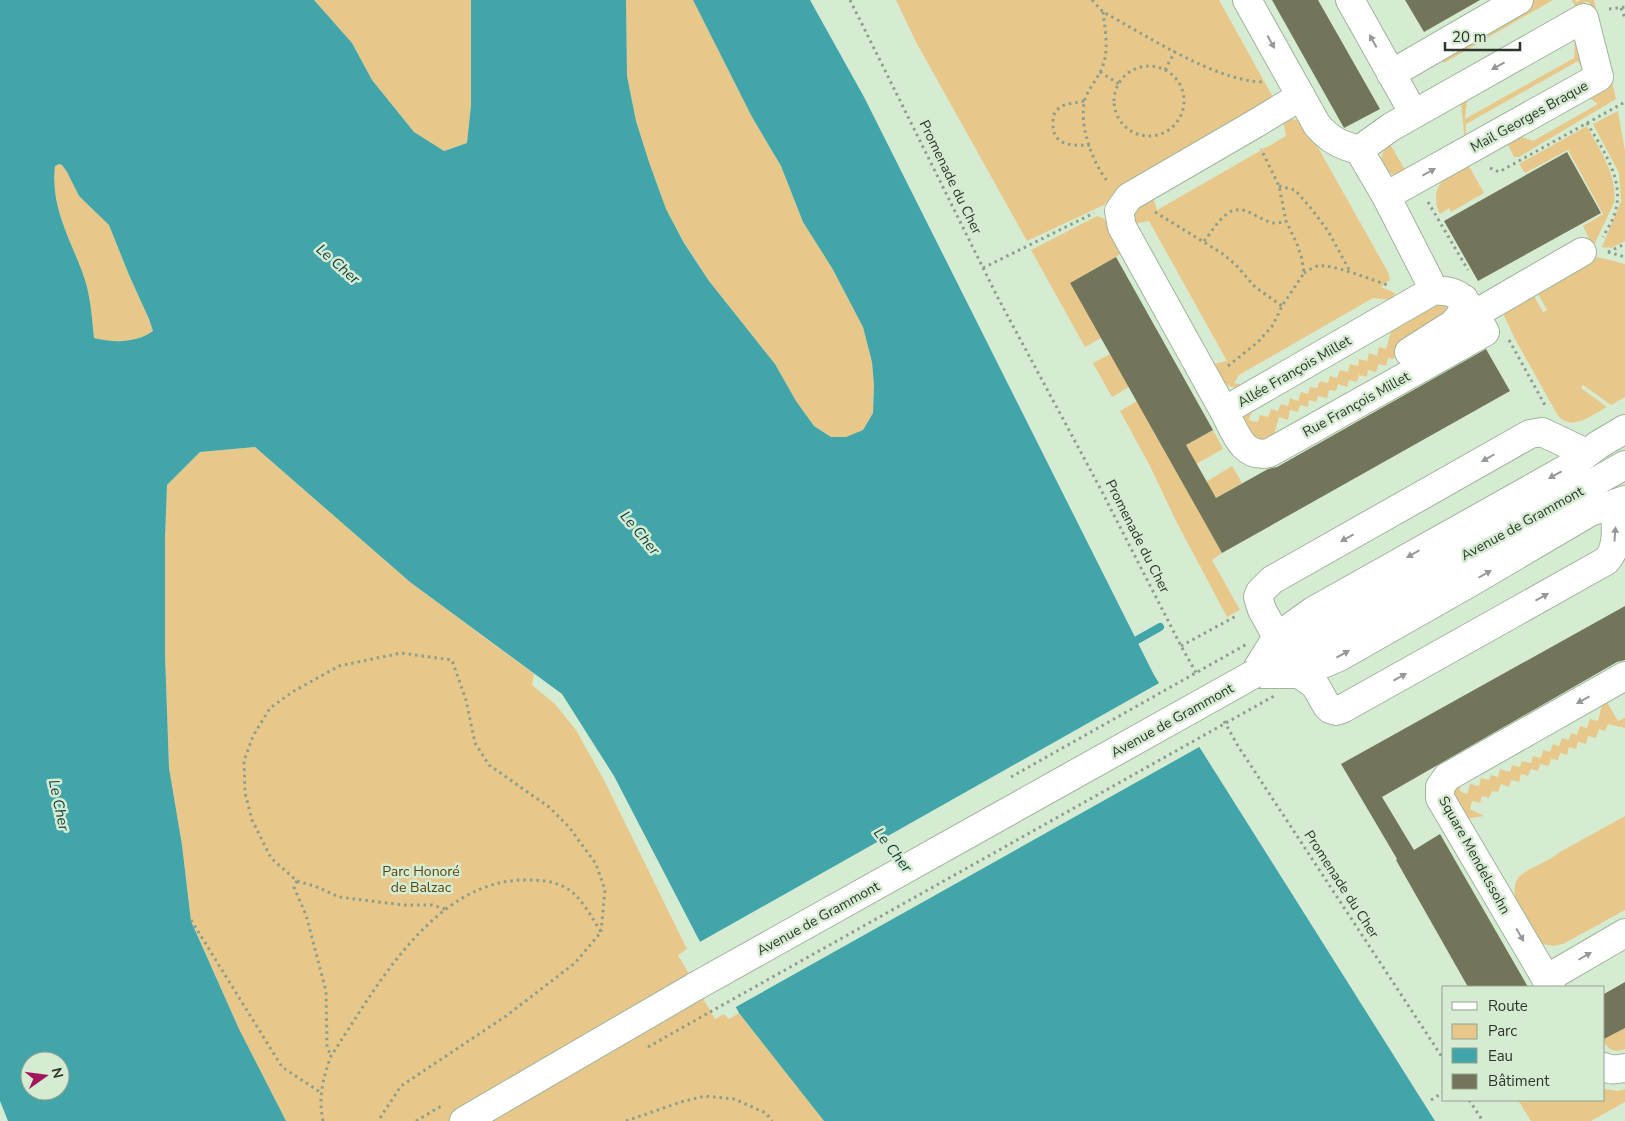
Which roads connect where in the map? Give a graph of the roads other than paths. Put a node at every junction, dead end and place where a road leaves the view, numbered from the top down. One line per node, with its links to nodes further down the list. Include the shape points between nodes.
1 (1247, 0): 5 (street, one-way to 5)
2 (1350, 0): 4 (street, one-way to 2)
3 (1519, 0): 4 (street)
4 (1391, 74): 6 (street)
5 (1301, 96): 7 (street, via 1327,137); 13 (street, Allée François Millet, via 1124,204 1122,227)
6 (1414, 114): 7 (street, Mail Georges Braque); 8 (street, Mail Georges Braque, one-way to 6, via 1599,77 1584,18)
7 (1359, 150): 8 (street)
8 (1386, 196): 10 (street)
9 (1596, 250): 11 (street)
10 (1423, 296): 11 (street, via 1451,291); 13 (street, Allée François Millet)
11 (1469, 307): 12 (street, via 1453,324); 13 (street, Rue François Millet, via 1485,332 1269,453 1261,454 1242,445)
12 (1409, 352)
13 (1224, 411)
14 (1625, 429): 15 (street, Avenue de Grammont)
15 (1586, 453): 18 (street, Avenue de Grammont, one-way to 18, via 1566,469 1313,611); 18 (street, Avenue de Grammont, one-way to 18, via 1542,432 1530,434 1272,580 1258,597)
16 (1625, 465): 18 (street, Avenue de Grammont)
17 (1620, 502): 18 (street, Avenue de Grammont, one-way to 17, via 1339,656 1590,512); 18 (street, Avenue de Grammont, one-way to 17, via 1327,706 1336,711 1342,709 1606,561 1614,548)
18 (1288, 655): 19 (street, Avenue de Grammont); 19 (street, Avenue de Grammont)
19 (1254, 674): 25 (street, Avenue de Grammont, bridge, via 696,986)
20 (1625, 676): 22 (street, Square Mendelssohn, one-way to 22, via 1447,777 1440,787 1440,798)
21 (1625, 933): 22 (street, Square Mendelssohn, one-way to 21)
22 (1548, 983)
23 (1605, 1068): 24 (street)
24 (1625, 1068)
25 (464, 1121)

